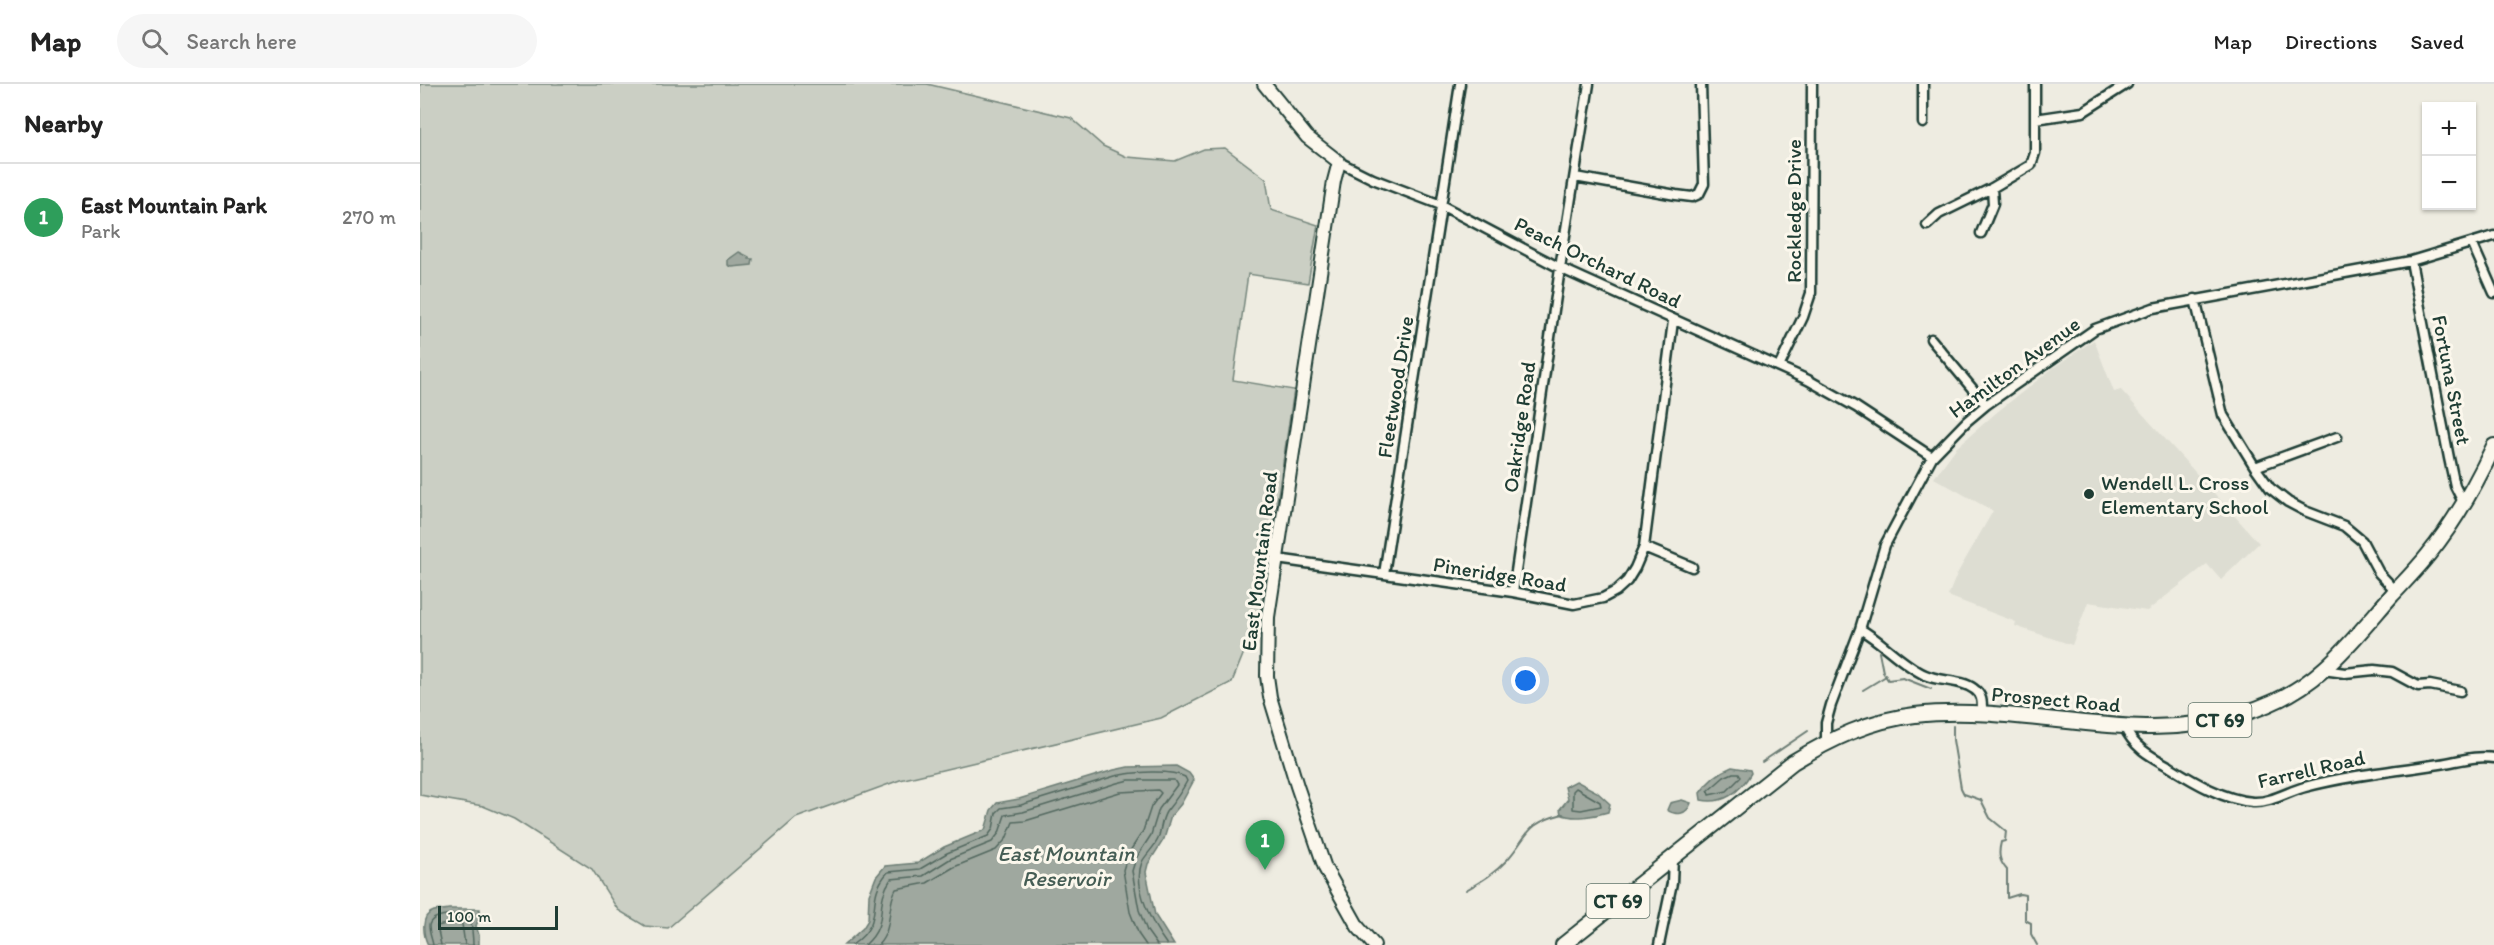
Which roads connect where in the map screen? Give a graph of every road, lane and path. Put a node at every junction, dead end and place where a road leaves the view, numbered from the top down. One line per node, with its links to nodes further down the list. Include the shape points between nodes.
1 (1264, 84): 11 (street, Peach Orchard Road, via 1307,137)
2 (1460, 84): 14 (street, Fleetwood Drive)
3 (1589, 84): 12 (street, Oakridge Road)
4 (1701, 84): 12 (street, via 1704,184 1699,194 1677,195)
5 (1812, 84): 25 (street, Rockledge Drive, via 1810,293)
6 (1923, 84): 10 (street)
7 (2035, 84): 9 (street)
8 (2127, 84): 9 (street, via 2083,112)
9 (2035, 118): 13 (street, via 2031,165)
10 (1923, 123)
11 (1339, 162): 14 (street, Peach Orchard Road); 33 (street, East Mountain Road)
12 (1575, 177): 20 (street, Oakridge Road)
13 (1992, 188): 15 (street, via 1940,213); 16 (street, via 1993,204)
14 (1441, 205): 20 (street, Peach Orchard Road); 35 (street, Fleetwood Drive)
15 (1927, 225)
16 (1981, 232)
17 (2494, 236): 18 (street, Hamilton Avenue)
18 (2472, 243): 19 (street, Hamilton Avenue); 21 (street)
19 (2411, 261): 22 (street, Hamilton Avenue); 31 (street, Fortuna Street, via 2451,468)
20 (1560, 268): 23 (street, Peach Orchard Road); 37 (street, Oakridge Road)
21 (2494, 293)
22 (2195, 299): 26 (street, Hamilton Avenue, via 2153,308 2095,330); 30 (street, via 2223,415)
23 (1673, 321): 25 (street, Peach Orchard Road); 32 (street, Pineridge Road)
24 (1931, 339): 26 (street)
25 (1779, 367): 29 (street, Peach Orchard Road, via 1836,395)
26 (1986, 405): 29 (street, Hamilton Avenue)
27 (2337, 437): 30 (street)
28 (2494, 446): 31 (main road, Prospect Road / CT 69)
29 (1932, 457): 38 (street, Hamilton Avenue, via 1885,545)
30 (2255, 467): 36 (street, via 2270,488 2288,502 2344,526 2362,541 2379,573)
31 (2464, 504): 36 (main road, Prospect Road / CT 69, via 2428,555)
32 (1644, 547): 34 (street); 37 (street, Pineridge Road, via 1626,581 1603,598 1574,604)
33 (1276, 559): 35 (street, Pineridge Road); 46 (street, East Mountain Road, via 1266,646 1273,711 1324,868 1358,927)
34 (1692, 567)
35 (1384, 574): 37 (street, Pineridge Road)
36 (2396, 591): 39 (main road, Prospect Road / CT 69)
37 (1514, 592)
38 (1860, 629): 41 (street, via 1915,670 1975,689 1981,696); 43 (street, Hamilton Avenue, via 1831,705)
39 (2324, 670): 40 (street, via 2392,672 2418,686); 42 (main road, Prospect Road / CT 69, via 2300,687 2225,719 2186,726)
40 (2460, 691)
41 (1982, 714): 42 (main road, Prospect Road / CT 69); 43 (main road, Prospect Road / CT 69, via 1899,717)
42 (2124, 726): 44 (street, Farrell Road, via 2137,747 2194,782 2253,802 2342,778 2469,757)
43 (1826, 742): 45 (main road, Prospect Road / CT 69, via 1793,762)
44 (2494, 758)
45 (1673, 856): 47 (main road, Prospect Road / CT 69); 48 (street, via 1672,883)
46 (1374, 945)
47 (1563, 945)
48 (1659, 945)

